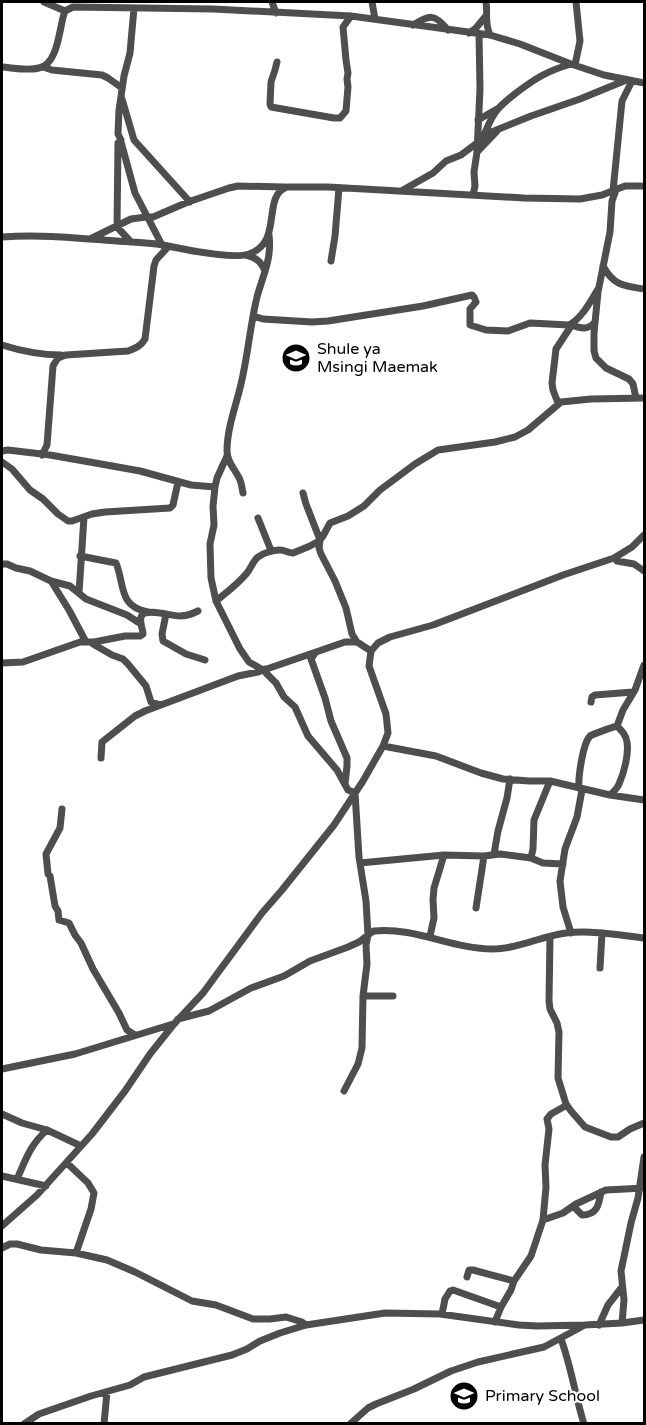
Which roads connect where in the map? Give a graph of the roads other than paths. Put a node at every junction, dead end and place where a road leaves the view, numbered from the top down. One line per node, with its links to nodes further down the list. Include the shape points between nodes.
1 (44, 2): 7 (street)
2 (272, 2): 8 (street)
3 (372, 2): 11 (street)
4 (486, 2): 9 (street)
5 (576, 2): 16 (street, via 580,41)
6 (134, 8): 7 (street, via 73,7); 8 (street); 21 (street, via 130,53)
7 (65, 11): 18 (street, via 56,49)
8 (276, 13): 10 (street)
9 (486, 15): 12 (street); 14 (street)
10 (351, 16): 11 (street); 15 (street, via 344,27 348,87 346,111 340,118 271,107 270,82)
11 (375, 19): 12 (street)
12 (469, 33): 13 (street)
13 (479, 34): 14 (street); 23 (street)
14 (490, 35): 16 (street)
15 (277, 62)
16 (573, 65): 19 (street); 22 (street, via 536,78)
17 (2, 67): 18 (street)
18 (43, 68): 21 (street, via 102,75)
19 (628, 81): 20 (street); 24 (street); 32 (street, via 622,101)
20 (645, 83)
21 (121, 91): 26 (street); 35 (street, via 134,140)
22 (499, 108): 23 (street); 25 (street)
23 (478, 120): 27 (street)
24 (499, 129): 25 (street); 28 (street)
25 (484, 135): 27 (street)
26 (121, 140): 36 (street, via 135,193); 37 (street)
27 (477, 143): 28 (street); 33 (street)
28 (477, 152): 34 (street)
29 (645, 186): 32 (street)
30 (284, 187): 31 (street); 35 (street, via 232,187); 38 (street, via 276,196)
31 (339, 188): 33 (street); 44 (street)
32 (615, 190): 34 (street, via 580,199); 45 (street)
33 (400, 191): 34 (street)
34 (473, 195)
35 (190, 202): 36 (street, via 153,217)
36 (146, 216): 37 (street); 42 (street)
37 (117, 227): 40 (street); 41 (street)
38 (269, 233): 43 (street, via 265,244); 46 (street)
39 (2, 237): 40 (street)
40 (90, 239): 41 (street)
41 (131, 242): 42 (street)
42 (165, 246): 43 (street); 53 (street, via 154,266 146,339 142,344 128,351)
43 (245, 255): 46 (street, via 258,259)
44 (331, 261)
45 (603, 266): 47 (street); 48 (street, via 620,284)
46 (265, 271): 49 (street)
47 (598, 289): 50 (street); 51 (street)
48 (645, 289)
49 (253, 316): 51 (street, via 328,321 472,295 476,302 470,309 472,326 508,331 530,323); 59 (street)
50 (595, 322): 51 (street, via 588,328); 54 (street, via 596,358 606,368 629,379)
51 (573, 324): 56 (street, via 556,349 552,383)
52 (2, 345): 53 (street)
53 (66, 355): 58 (street, via 58,357 53,366 47,445)
54 (636, 398): 55 (street); 56 (street)
55 (645, 398)
56 (558, 403): 68 (street, via 515,436 438,450 380,490 364,506 330,523)
57 (2, 451): 58 (street)
58 (42, 455): 61 (street, via 140,471)
59 (227, 456): 62 (street); 63 (street, via 240,478)
60 (2, 462): 65 (street, via 68,521)
61 (178, 482): 62 (street); 65 (street, via 170,508)
62 (215, 487): 76 (street, via 210,556)
63 (243, 493)
64 (303, 493): 68 (street)
65 (84, 517): 70 (street)
66 (258, 518): 69 (street)
67 (645, 535): 71 (street)
68 (320, 540): 69 (street, via 293,553); 83 (street, via 321,554)
69 (272, 551): 76 (street, via 256,559 246,574)
70 (80, 556): 75 (street); 78 (street, via 116,563 125,596)
71 (614, 558): 73 (street); 84 (street, via 390,637)
72 (2, 564): 74 (street)
73 (645, 571)
74 (51, 581): 75 (street); 82 (street)
75 (79, 593): 80 (street)
76 (216, 601): 89 (street, via 244,657)
77 (198, 611): 79 (street, via 185,616)
78 (145, 614): 79 (street); 80 (street); 81 (street)
79 (166, 614): 86 (street, via 163,640)
80 (127, 615): 81 (street)
81 (141, 624): 82 (street, via 144,632 140,636)
82 (88, 642): 87 (street, via 23,662); 92 (street, via 123,659 146,686 150,701)
83 (357, 642): 84 (street); 85 (street, via 345,642)
84 (371, 651): 94 (street, via 369,666 386,714 388,733)
85 (315, 653): 89 (street); 98 (street, via 311,659 347,758)
86 (205, 660)
87 (2, 663)
88 (645, 664): 90 (street)
89 (264, 669): 92 (street); 98 (street, via 295,707 308,736)
90 (633, 692): 91 (street, via 595,695); 93 (street)
91 (591, 702)
92 (161, 705): 95 (street, via 135,716 110,735 101,744)
93 (618, 726): 99 (street, via 594,734 587,741 578,780); 101 (street, via 627,741 627,751 619,786)
94 (383, 746): 96 (street, via 436,756); 100 (street)
95 (100, 758)
96 (510, 779): 97 (street); 104 (street)
97 (550, 781): 99 (street); 107 (street, via 534,820)
98 (345, 785): 100 (street)
99 (581, 789): 101 (street); 109 (street)
100 (355, 793): 108 (street); 120 (street, via 203,993)
101 (610, 795): 102 (street)
102 (645, 800)
103 (62, 809): 121 (street, via 60,828 46,854 59,920 69,923 127,1030)
104 (494, 854): 106 (street); 107 (street)
105 (444, 855): 106 (street); 108 (street); 114 (street, via 434,888 434,918)
106 (484, 856): 110 (street)
107 (531, 858): 109 (street, via 543,864)
108 (360, 863): 113 (street)
109 (563, 864): 111 (street, via 560,891)
110 (476, 908)
111 (571, 933): 112 (street); 115 (street)
112 (602, 933): 116 (street); 117 (street)
113 (368, 935): 114 (street, via 385,930); 118 (street); 120 (street, via 209,1011)
114 (429, 936): 115 (street, via 494,949)
115 (550, 937): 124 (street, via 549,1001 559,1032 558,1078)
116 (645, 938)
117 (600, 968)
118 (363, 996): 119 (street); 123 (street, via 362,1048)
119 (393, 996)
120 (176, 1022): 121 (street); 128 (street)
121 (135, 1035): 122 (street, via 66,1056)
122 (2, 1069)
123 (344, 1091)
124 (567, 1105): 126 (street, via 585,1127 611,1137); 137 (street, via 547,1119)
125 (2, 1114): 127 (street)
126 (645, 1124)
127 (47, 1130): 128 (street); 132 (street, via 28,1153)
128 (81, 1146): 130 (street)
129 (645, 1157): 134 (street)
130 (67, 1163): 133 (street); 140 (street, via 94,1192)
131 (2, 1176): 132 (street)
132 (17, 1179): 133 (street)
133 (45, 1186): 138 (street)
134 (642, 1189): 135 (street); 143 (street, via 622,1265)
135 (601, 1192): 136 (street); 136 (street, via 591,1214 582,1215)
136 (573, 1206): 137 (street)
137 (543, 1220): 142 (street, via 531,1256)
138 (2, 1226)
139 (2, 1248): 140 (street, via 17,1244)
140 (76, 1253): 150 (street, via 107,1260 194,1301 253,1318 286,1317)
141 (467, 1277): 142 (street, via 469,1270 473,1270)
142 (514, 1281): 144 (street)
143 (622, 1287): 148 (street); 149 (street)
144 (501, 1307): 145 (street, via 453,1290 447,1295); 147 (street)
145 (442, 1314): 147 (street); 150 (street, via 385,1313)
146 (645, 1320): 148 (street)
147 (495, 1322): 151 (street)
148 (622, 1323): 149 (street)
149 (599, 1324): 151 (street)
150 (306, 1325): 153 (street, via 232,1355 144,1377)
151 (585, 1325): 152 (street)
152 (561, 1339): 156 (street, via 451,1371 368,1408); 157 (street)
153 (107, 1392): 154 (street, via 39,1414); 155 (street)
154 (24, 1424)
155 (104, 1424)
156 (350, 1424)
157 (584, 1424)

